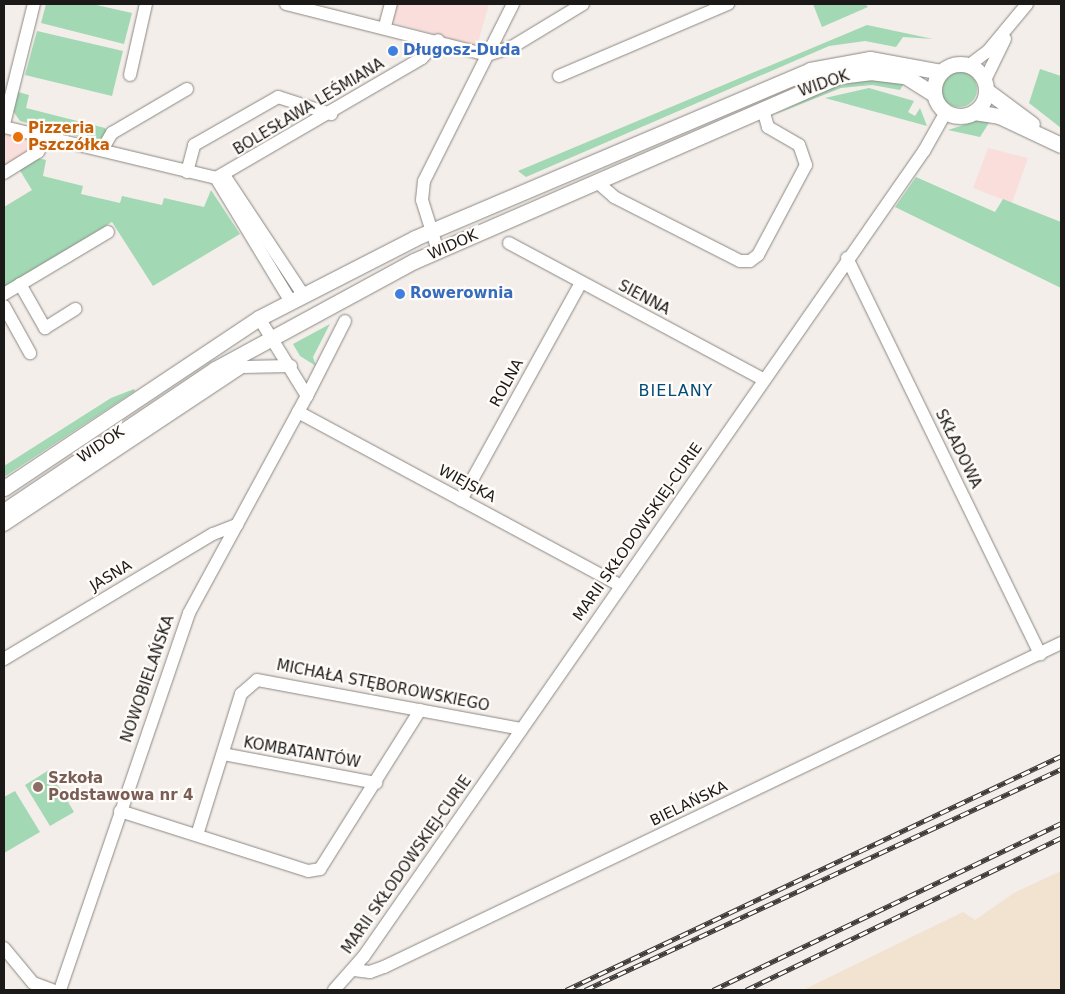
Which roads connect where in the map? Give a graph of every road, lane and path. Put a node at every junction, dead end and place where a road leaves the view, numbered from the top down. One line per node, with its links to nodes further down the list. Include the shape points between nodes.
1 (34, 4): 24 (street)
2 (146, 4): 15 (street)
3 (286, 4): 10 (street)
4 (391, 4): 10 (street)
5 (513, 4): 12 (street)
6 (583, 4): 12 (street, via 512,47)
7 (728, 4): 16 (street)
8 (1027, 4): 9 (street)
9 (1015, 19): 13 (street, via 988,51); 17 (street)
10 (385, 26): 11 (street)
11 (438, 40): 12 (street); 23 (street, BOLESŁAWA LEŚMIANA, via 422,58)
12 (487, 55): 33 (street, via 424,181 422,200)
13 (968, 66): 14 (main road, via 954,65); 17 (main road)
14 (941, 72): 19 (main road); 33 (main road, WIDOK, via 870,60 810,70)
15 (130, 75)
16 (559, 76)
17 (985, 86): 22 (main road); 26 (main road)
18 (187, 89): 27 (street, via 112,133)
19 (934, 94): 20 (main road, WIDOK, via 905,76 855,73 823,81); 21 (main road)
20 (763, 110): 31 (main road, WIDOK); 31 (street, via 768,127 799,144 806,165 758,255 750,261 740,261 690,236 614,196)
21 (946, 112): 22 (main road, via 960,116); 36 (street, MARII SKŁODOWSKIEJ-CURIE, via 924,151)
22 (974, 112): 26 (main road, via 999,116)
23 (331, 114): 28 (street, via 278,97 194,145); 30 (street, BOLESŁAWA LEŚMIANA)
24 (4, 125): 25 (street)
25 (46, 138): 27 (street); 29 (street, via 38,152)
26 (1057, 142)
27 (102, 150): 28 (street)
28 (188, 172): 30 (street)
29 (4, 173)
30 (220, 176): 40 (street)
31 (597, 182): 35 (main road, WIDOK)
32 (108, 232): 38 (street)
33 (431, 232): 35 (street); 40 (main road, WIDOK)
34 (509, 243): 37 (street, SIENNA)
35 (438, 251): 45 (main road, WIDOK, via 359,288)
36 (847, 258): 48 (street, MARII SKŁODOWSKIEJ-CURIE); 58 (street, SKŁADOWA)
37 (581, 283): 48 (street, SIENNA); 52 (street, ROLNA)
38 (20, 284): 39 (street); 42 (street, via 45,328)
39 (4, 294)
40 (296, 297): 43 (main road, WIDOK)
41 (4, 306): 46 (street)
42 (76, 309)
43 (259, 318): 45 (street); 51 (main road, WIDOK)
44 (345, 321): 49 (street, NOWOBIELAŃSKA)
45 (271, 337): 47 (street); 53 (main road, WIDOK)
46 (30, 353)
47 (291, 366): 49 (street); 54 (street, WIDOK, via 242,367)
48 (764, 380): 56 (street, MARII SKŁODOWSKIEJ-CURIE)
49 (307, 396): 50 (street, NOWOBIELAŃSKA)
50 (298, 412): 52 (street, WIEJSKA); 55 (street, NOWOBIELAŃSKA)
51 (4, 488)
52 (461, 500): 56 (street, WIEJSKA)
53 (4, 511)
54 (4, 525)
55 (237, 525): 59 (street, JASNA, via 213,534); 64 (street, NOWOBIELAŃSKA, via 189,613)
56 (621, 586): 61 (street, MARII SKŁODOWSKIEJ-CURIE)
57 (1061, 643): 58 (street, BIELAŃSKA)
58 (1040, 654): 67 (street, BIELAŃSKA, via 374,971)
59 (4, 659)
60 (420, 710): 61 (street, MICHAŁA STĘBOROWSKIEGO); 62 (street, MICHAŁA STĘBOROWSKIEGO, via 258,680 241,694); 63 (street)
61 (521, 729): 67 (street, MARII SKŁODOWSKIEJ-CURIE)
62 (223, 754): 63 (street, KOMBATANTÓW); 65 (street, MICHAŁA STĘBOROWSKIEGO)
63 (376, 782): 65 (street, via 320,870 308,871)
64 (120, 811): 65 (street); 69 (street, NOWOBIELAŃSKA)
65 (197, 835)
66 (4, 948): 68 (street, via 33,983)
67 (354, 970): 70 (street)
68 (52, 990)
69 (60, 990)
70 (334, 990)

